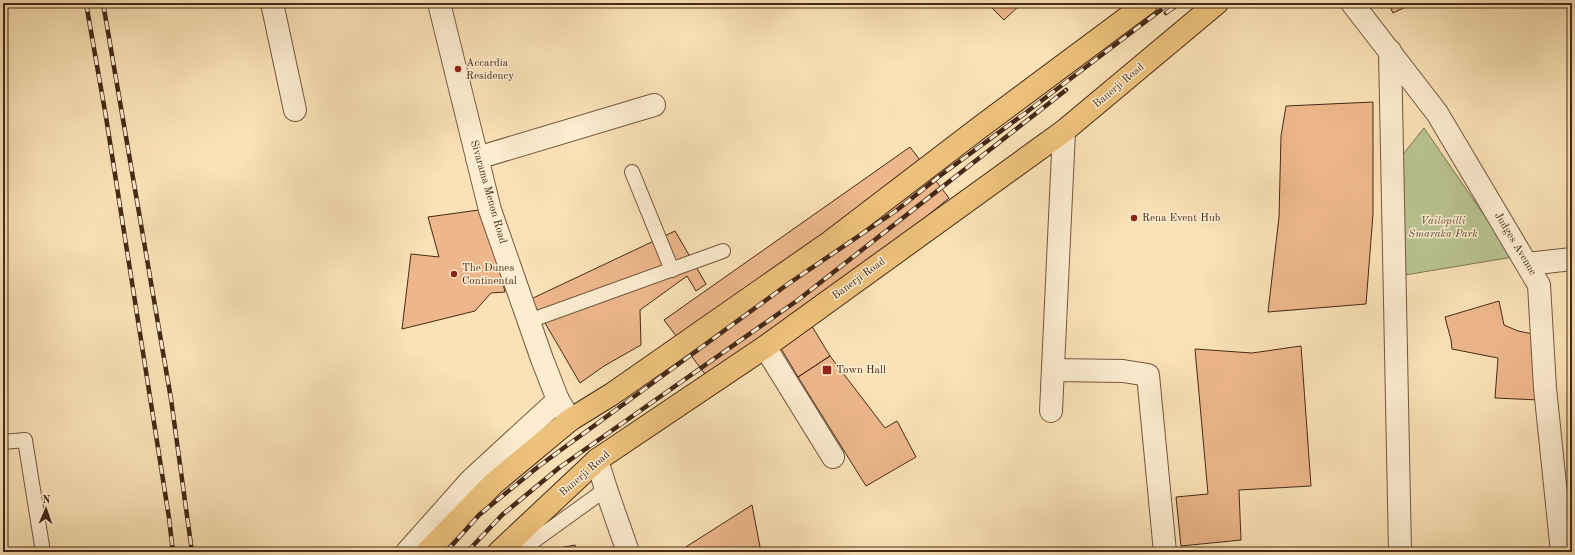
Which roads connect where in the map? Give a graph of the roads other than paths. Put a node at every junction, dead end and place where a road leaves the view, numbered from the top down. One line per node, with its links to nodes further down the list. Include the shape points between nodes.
1 (272, 3): 8 (street)
2 (439, 3): 10 (street, Sivarama Menon Road)
3 (1147, 3): 21 (main road, via 830,242 612,394)
4 (1217, 3): 9 (main road, Banerji Road)
5 (1350, 4): 6 (street, Judges Avenue)
6 (1390, 51): 14 (street, Judges Avenue, via 1437,113); 34 (street)
7 (654, 105): 10 (street)
8 (295, 110)
9 (1064, 131): 17 (main road, Banerji Road); 18 (street)
10 (477, 158): 16 (street, Sivarama Menon Road, via 490,210)
11 (632, 172): 15 (lane)
12 (723, 251): 15 (lane)
13 (1572, 258): 14 (street)
14 (1527, 264): 26 (street, Judges Avenue, via 1539,285 1544,388)
15 (672, 270): 16 (lane)
16 (529, 321): 19 (street, Sivarama Menon Road)
17 (765, 347): 23 (street); 24 (main road, Banerji Road)
18 (1052, 370): 20 (street); 33 (street, via 1123,371 1148,375)
19 (558, 400): 21 (street); 28 (street, via 472,480)
20 (1052, 411)
21 (570, 420): 29 (main road, via 493,484)
22 (3, 442): 27 (lane, via 25,440)
23 (833, 457)
24 (597, 460): 25 (street); 30 (main road, Banerji Road)
25 (606, 489): 31 (lane); 32 (street)
26 (1564, 508): 35 (street, Judges Avenue)
27 (43, 552)
28 (407, 552)
29 (427, 552)
30 (498, 552)
31 (522, 552)
32 (628, 552)
33 (1165, 552)
34 (1400, 552)
35 (1562, 552)

